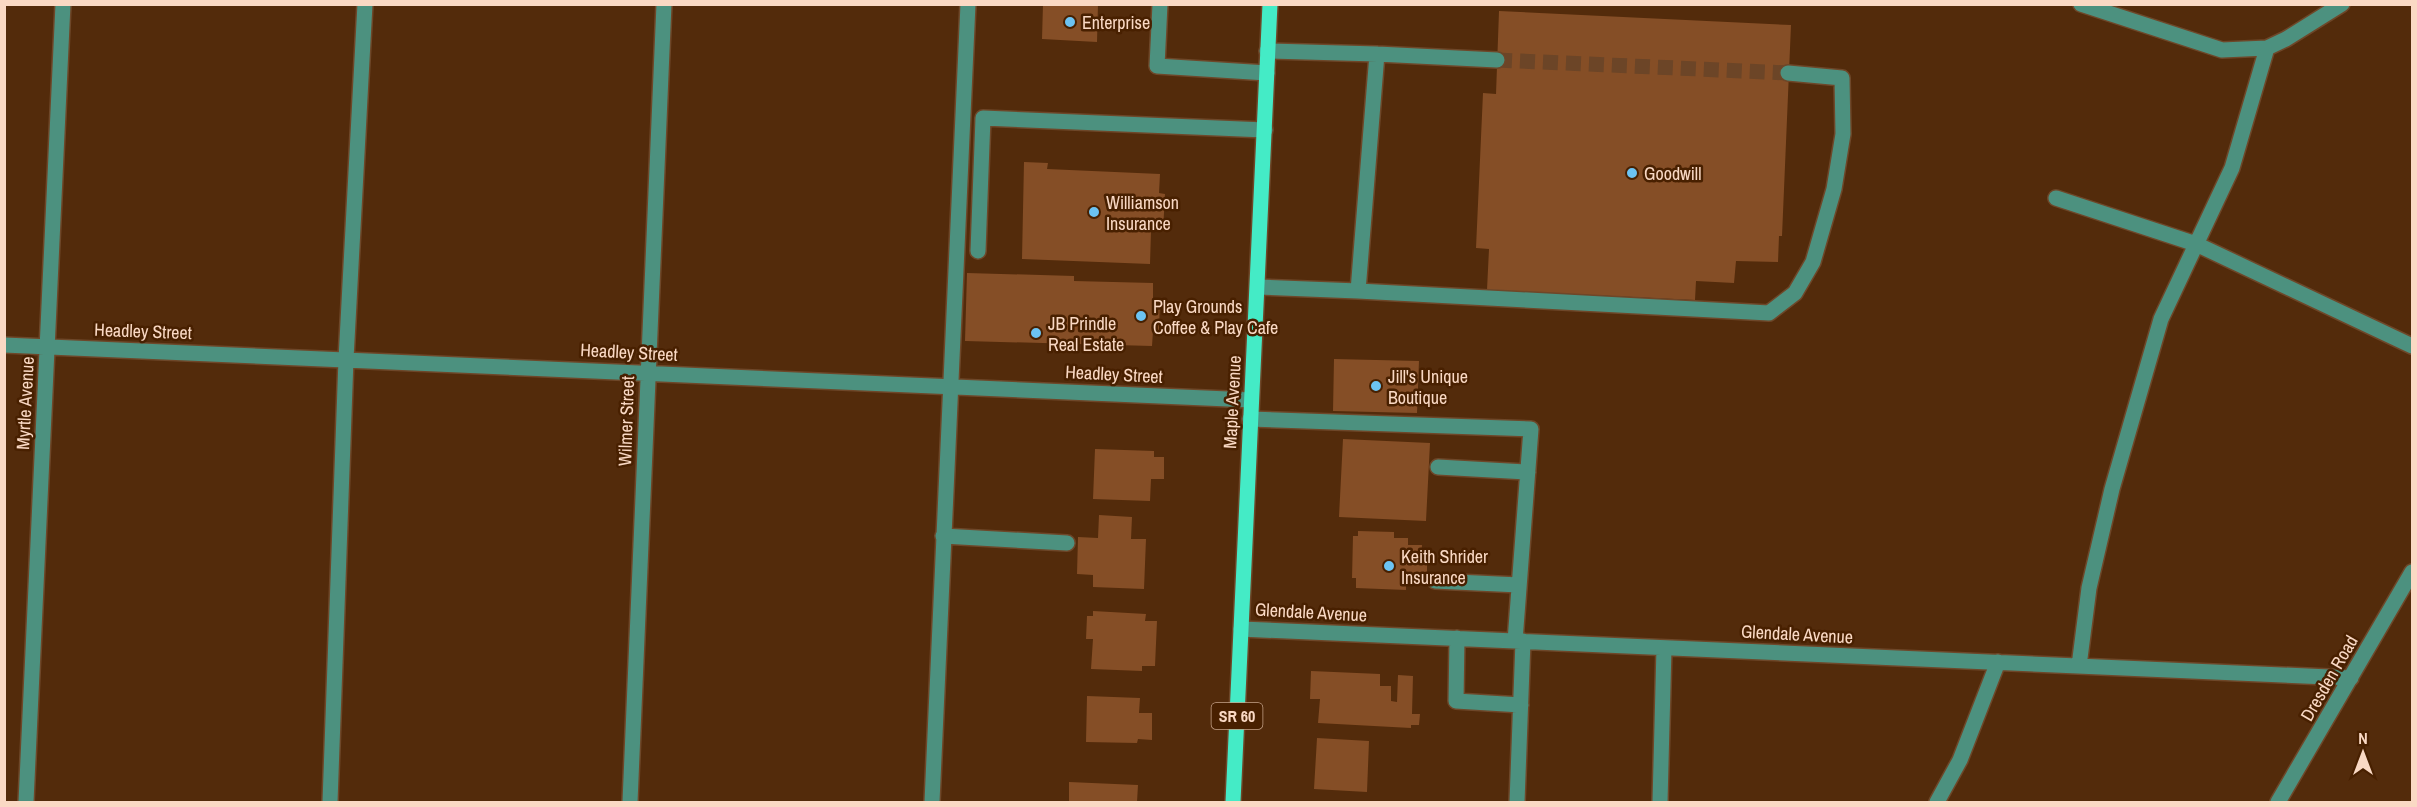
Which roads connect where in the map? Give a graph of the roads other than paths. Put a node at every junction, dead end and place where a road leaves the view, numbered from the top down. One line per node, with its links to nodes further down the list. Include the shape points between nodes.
1 (63, 4): 23 (street, Myrtle Avenue)
2 (365, 4): 24 (street)
3 (664, 4): 25 (street, Wilmer Street)
4 (968, 4): 26 (street)
5 (1160, 4): 13 (street, via 1157,66)
6 (1270, 4): 10 (main road, Maple Avenue / SR 60)
7 (2081, 4): 9 (street, via 2223,50)
8 (2342, 4): 9 (street)
9 (2267, 48): 17 (street, via 2232,168)
10 (1267, 51): 11 (street); 13 (main road, Maple Avenue / SR 60)
11 (1377, 54): 12 (street); 20 (street)
12 (1497, 60)
13 (1267, 73): 15 (main road, Maple Avenue / SR 60)
14 (1788, 73): 20 (street, via 1842,78 1843,134 1834,189 1813,262 1795,294 1769,313)
15 (1265, 130): 18 (street, via 983,118); 19 (main road, Maple Avenue / SR 60)
16 (2056, 198): 17 (street)
17 (2196, 244): 22 (street); 41 (street, via 2161,319 2112,489 2089,588)
18 (978, 251)
19 (1258, 288): 20 (street); 27 (main road, Maple Avenue / SR 60)
20 (1358, 291)
21 (4, 345): 23 (street, Headley Street)
22 (2412, 346)
23 (46, 347): 24 (street, Headley Street); 44 (street, Myrtle Avenue)
24 (346, 359): 25 (street, Headley Street); 45 (street)
25 (647, 373): 26 (street, Headley Street); 46 (street, Wilmer Street)
26 (950, 386): 27 (street, Headley Street); 31 (street)
27 (1251, 400): 28 (main road, Maple Avenue / SR 60)
28 (1250, 419): 30 (street, via 1531,429); 36 (main road, Maple Avenue / SR 60)
29 (1438, 467): 30 (street)
30 (1528, 472): 35 (street)
31 (944, 536): 32 (street); 47 (street)
32 (1067, 543)
33 (2412, 572): 42 (street, Dresden Road)
34 (1435, 581): 35 (street)
35 (1519, 585): 38 (street)
36 (1241, 629): 37 (street, Glendale Avenue); 48 (main road, Maple Avenue / SR 60)
37 (1458, 638): 38 (street, Glendale Avenue); 43 (street, via 1456,701)
38 (1519, 641): 39 (street, Glendale Avenue); 43 (street)
39 (1664, 648): 40 (street, Glendale Avenue); 50 (street)
40 (1998, 662): 41 (street, Glendale Avenue); 51 (street, via 1960,760)
41 (2079, 666): 42 (street, Glendale Avenue)
42 (2351, 678): 52 (street, Dresden Road)
43 (1521, 705): 49 (street)
44 (26, 802)
45 (330, 802)
46 (630, 802)
47 (932, 802)
48 (1233, 802)
49 (1516, 802)
50 (1660, 802)
51 (1937, 802)
52 (2278, 802)

